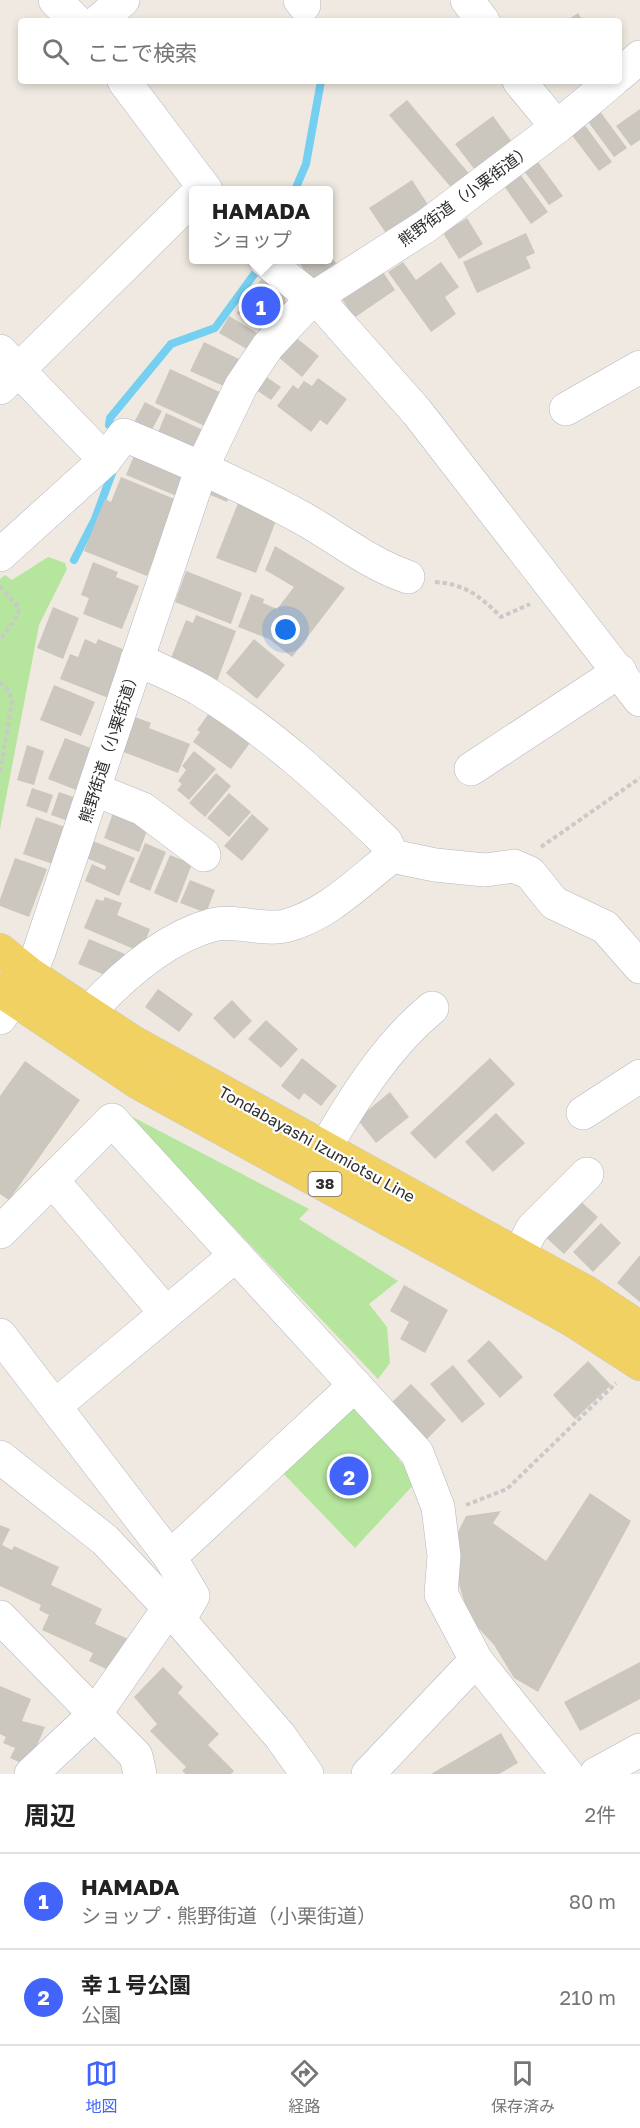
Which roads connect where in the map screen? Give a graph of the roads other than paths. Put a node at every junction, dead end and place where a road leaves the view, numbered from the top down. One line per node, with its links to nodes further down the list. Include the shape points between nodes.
1 (55, 0): 4 (street)
2 (123, 0): 5 (street)
3 (467, 0): 6 (street)
4 (73, 18)
5 (102, 18)
6 (481, 18)
7 (640, 57): 8 (street)
8 (622, 72)
9 (126, 84): 13 (street)
10 (521, 84): 12 (street)
11 (608, 84): 12 (street, 熊野街道（小栗街道）)
12 (557, 127): 16 (street, 熊野街道（小栗街道）, via 426,226)
13 (198, 186)
14 (189, 202): 18 (street)
15 (269, 264): 16 (street)
16 (312, 299): 21 (street, 熊野街道（小栗街道）, via 268,346 241,386); 25 (street, via 326,309 417,412)
17 (640, 367): 19 (street)
18 (6, 370): 20 (street)
19 (566, 410)
20 (105, 460): 21 (street, via 124,435); 22 (street)
21 (202, 467): 23 (street, via 304,519 383,568); 24 (street, 熊野街道（小栗街道）)
22 (0, 555)
23 (408, 577)
24 (137, 659): 28 (street, 熊野街道（小栗街道）); 30 (street, via 198,689 266,736 344,801 386,842)
25 (620, 671): 26 (street); 27 (street)
26 (640, 700)
27 (471, 769)
28 (96, 790): 29 (street, via 143,809); 33 (street, 熊野街道（小栗街道）)
29 (204, 855)
30 (392, 856): 32 (street, via 485,870 513,866 531,873 554,903 605,927); 35 (street, via 317,914 284,926 213,925 171,944 130,972)
31 (0, 950): 33 (main road, Tondabayashi Izumiotsu Line / 38)
32 (640, 967)
33 (11, 995): 35 (main road, Tondabayashi Izumiotsu Line / 38); 47 (main road, Tondabayashi Izumiotsu Line / 38, via 137,1082 572,1320)
34 (432, 1008): 38 (street, via 391,1050)
35 (89, 1012): 38 (main road, Tondabayashi Izumiotsu Line / 38, via 133,1042)
36 (640, 1076): 37 (street)
37 (584, 1113)
38 (325, 1148): 42 (main road, Tondabayashi Izumiotsu Line / 38)
39 (587, 1174): 42 (street, via 550,1192)
40 (52, 1180): 41 (street); 43 (street, via 112,1120); 44 (street)
41 (0, 1232)
42 (519, 1254): 45 (main road, Tondabayashi Izumiotsu Line / 38)
43 (236, 1255): 44 (street); 48 (street)
44 (166, 1313): 49 (street)
45 (640, 1328)
46 (0, 1335): 49 (street)
47 (632, 1375)
48 (355, 1385): 51 (street); 54 (street, via 417,1454 438,1507 444,1556 441,1594)
49 (55, 1406): 51 (street)
50 (0, 1457): 52 (street, via 105,1540)
51 (170, 1557): 52 (street, via 193,1596)
52 (174, 1614): 55 (street); 59 (street, via 280,1736)
53 (0, 1617): 55 (street)
54 (476, 1660): 60 (street); 61 (street)
55 (95, 1713): 57 (street); 58 (street, via 136,1756)
56 (640, 1750): 62 (street)
57 (31, 1774)
58 (140, 1774)
59 (307, 1774)
60 (368, 1774)
61 (567, 1774)
62 (596, 1774)

